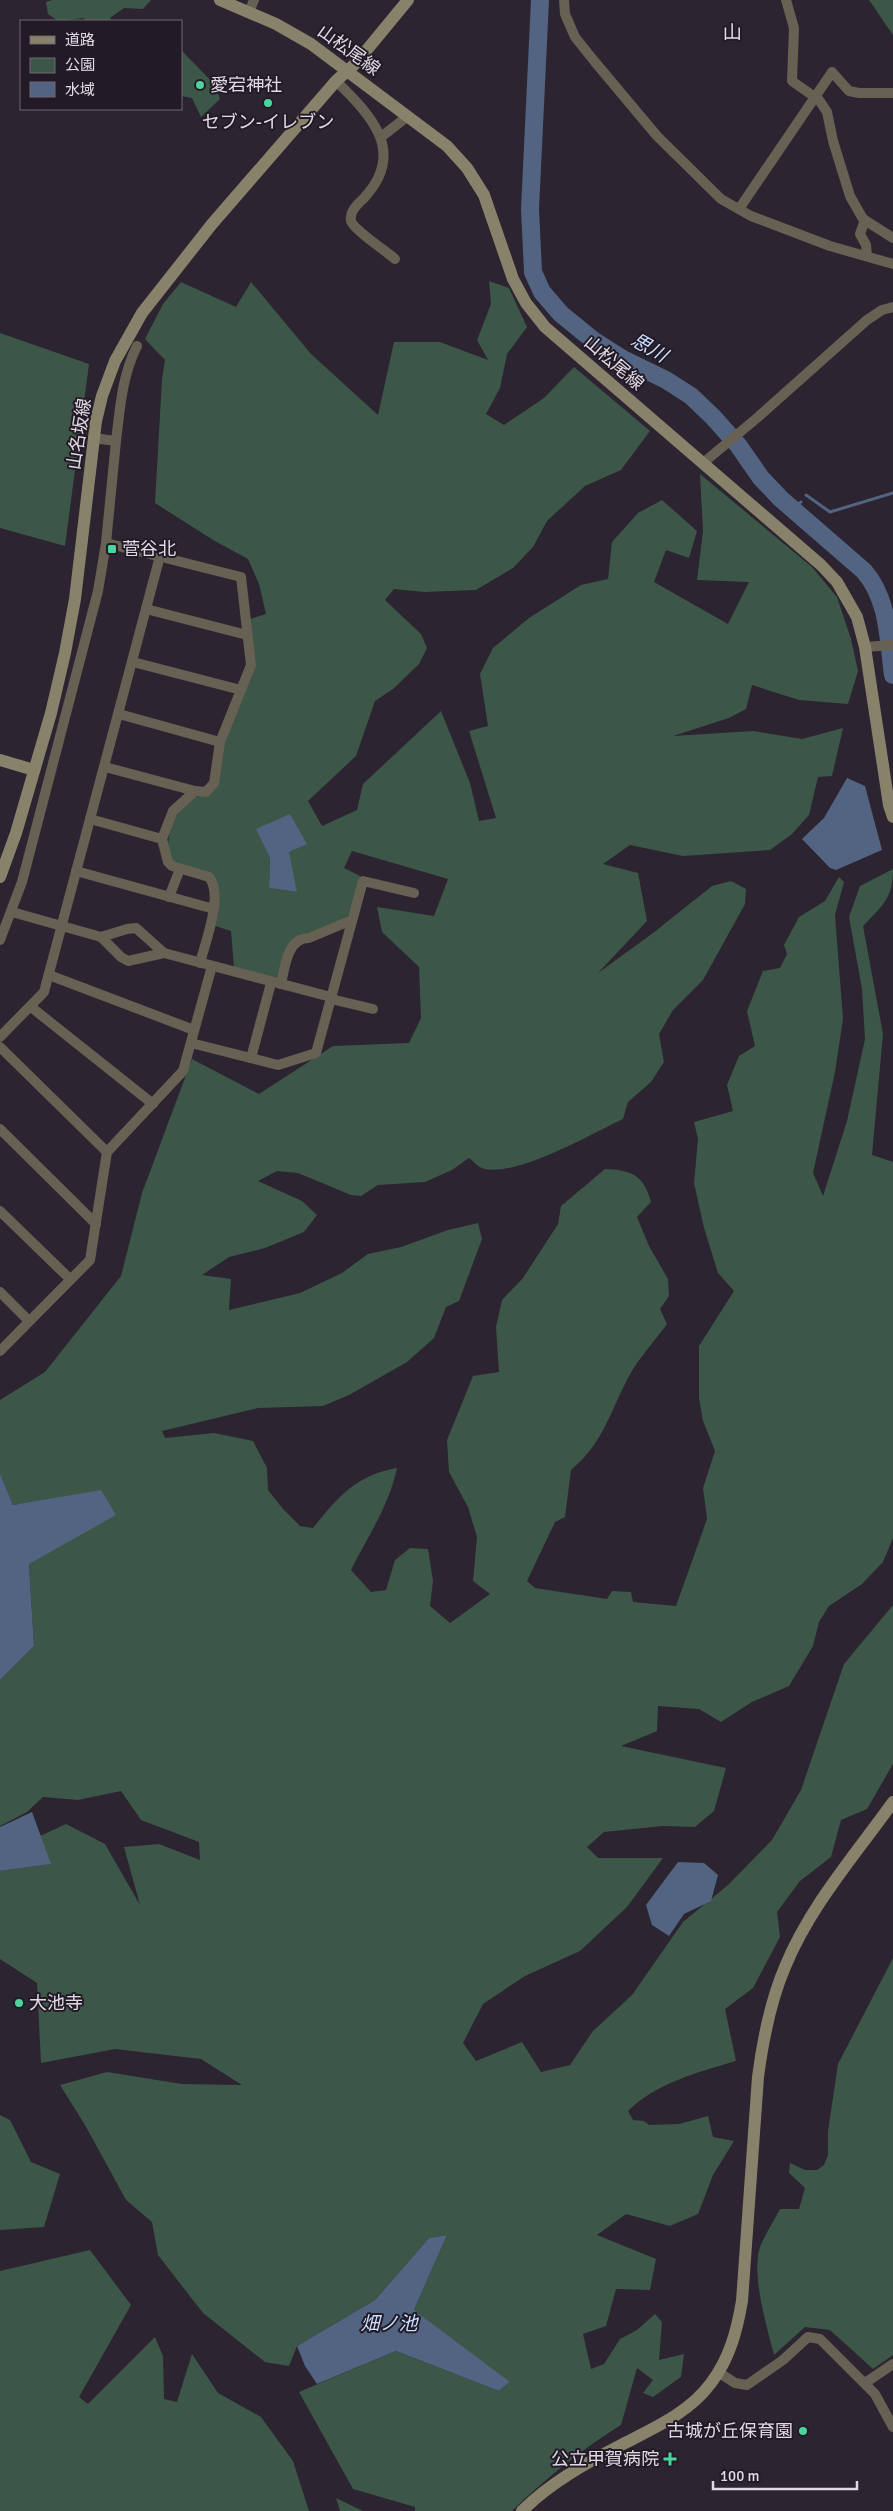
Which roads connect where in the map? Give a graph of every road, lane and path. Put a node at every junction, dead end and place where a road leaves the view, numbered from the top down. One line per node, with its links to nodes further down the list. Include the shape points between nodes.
1 (220, 0): 5 (main road, 山松尾線)
2 (408, 0): 6 (main road, 山名坂線)
3 (564, 0): 12 (street, via 565,14 576,37 657,136 721,198)
4 (786, 0): 9 (street, via 794,28 792,81)
5 (251, 6): 6 (main road, 山松尾線)
6 (348, 70): 7 (main road, 山名坂線); 10 (main road, 山松尾線)
7 (336, 81): 11 (street, via 360,104); 20 (main road, 山名坂線, via 182,260 142,313 115,360 102,396)
8 (893, 92): 9 (street, via 847,90 832,72)
9 (814, 97): 12 (street); 13 (street, via 827,112 850,196)
10 (408, 116): 11 (street); 22 (main road, 山松尾線, via 447,146 468,168 484,195 512,279 545,327)
11 (381, 137): 16 (street, via 385,152 382,168 367,194 352,210 351,220 356,228)
12 (739, 209): 15 (street, via 822,243)
13 (865, 220): 14 (street); 15 (street, via 860,234)
14 (893, 238)
15 (867, 256): 17 (street)
16 (395, 259)
17 (893, 264)
18 (893, 307): 22 (street, via 867,320)
19 (137, 346): 21 (street, via 129,361 122,390)
20 (94, 438): 21 (street); 35 (main road, 山名坂線, via 74,608 53,705)
21 (116, 441): 23 (street)
22 (703, 463): 28 (main road, 山松尾線, via 837,582 857,617)
23 (106, 543): 24 (street); 46 (street, via 93,615)
24 (160, 556): 25 (street); 26 (street, via 241,577)
25 (146, 609): 26 (street); 29 (street)
26 (247, 634): 30 (street, via 251,665)
27 (893, 645): 28 (street)
28 (865, 647): 37 (main road, 山松尾線)
29 (133, 662): 30 (street); 31 (street)
30 (241, 690): 32 (street)
31 (119, 714): 32 (street); 34 (street)
32 (220, 742): 36 (street, via 214,783 206,792)
33 (0, 760): 35 (main road)
34 (105, 767): 36 (street); 38 (street)
35 (34, 770): 42 (main road, 山名坂線)
36 (195, 791): 39 (street, via 173,811)
37 (893, 817)
38 (90, 820): 39 (street); 41 (street)
39 (162, 838): 40 (street, via 168,862)
40 (180, 869): 44 (street); 45 (street, via 209,877 213,882)
41 (76, 872): 44 (street); 48 (street)
42 (0, 877)
43 (414, 893): 47 (street, via 363,881)
44 (169, 897): 45 (street)
45 (214, 909): 52 (street)
46 (12, 912): 48 (street); 50 (street)
47 (352, 920): 55 (street, via 302,938 291,947); 56 (street)
48 (62, 925): 49 (street); 54 (street)
49 (101, 937): 51 (street, via 128,961); 51 (street, via 136,928)
50 (0, 940)
51 (164, 953): 52 (street)
52 (200, 963): 53 (street)
53 (212, 966): 55 (street); 59 (street)
54 (49, 975): 57 (street, via 44,992); 59 (street)
55 (276, 984): 56 (street); 63 (street)
56 (331, 998): 58 (street); 63 (street, via 316,1053 278,1065)
57 (31, 1006): 60 (street); 64 (street)
58 (373, 1009)
59 (194, 1030): 61 (street)
60 (0, 1037)
61 (191, 1043): 63 (street); 64 (street, via 183,1071)
62 (0, 1047): 66 (street)
63 (251, 1058)
64 (153, 1104): 66 (street)
65 (0, 1129): 68 (street)
66 (108, 1152): 68 (street)
67 (0, 1211): 69 (street)
68 (96, 1224): 69 (street, via 90,1260)
69 (70, 1279): 71 (street)
70 (0, 1292): 71 (street)
71 (29, 1321): 72 (street)
72 (0, 1351)
73 (893, 1802): 75 (main road, via 804,1928 775,1994 762,2042 757,2086 742,2301 734,2336)
74 (893, 2364): 76 (street)
75 (718, 2372): 76 (street, via 735,2383 747,2385 783,2360 808,2337 820,2339); 78 (main road, via 705,2390 680,2413 568,2476)
76 (865, 2383): 77 (street, via 875,2394)
77 (893, 2427)
78 (522, 2511)

